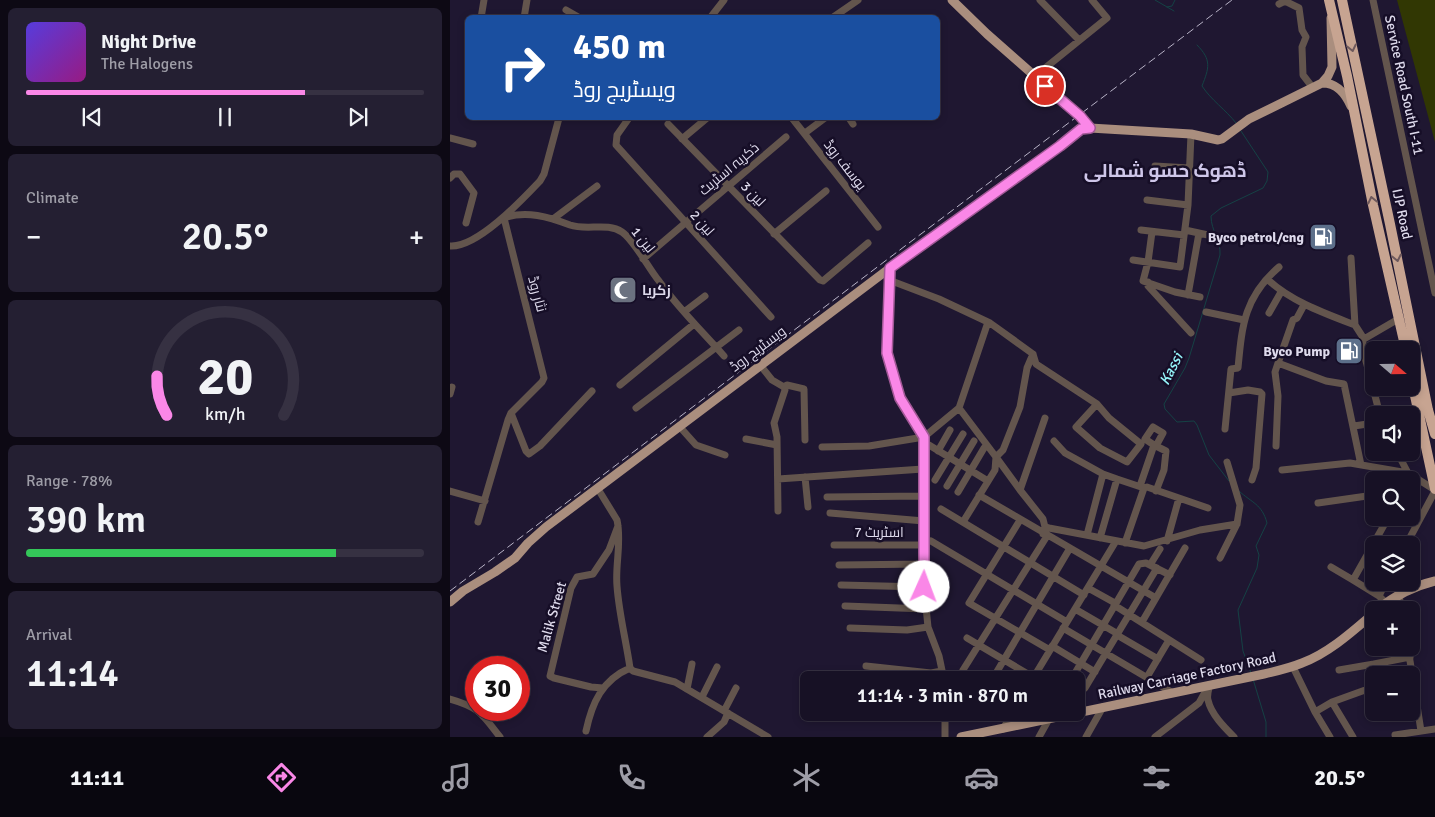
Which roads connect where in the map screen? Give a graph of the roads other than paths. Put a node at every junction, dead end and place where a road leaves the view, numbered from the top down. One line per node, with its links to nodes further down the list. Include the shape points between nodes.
1 (484, 0): 13 (street)
2 (527, 0): 14 (street)
3 (724, 0): 16 (street)
4 (858, 0): 17 (street)
5 (952, 0): 19 (main road)
6 (1040, 0): 18 (street)
7 (1092, 0): 18 (street, via 1107,18)
8 (1342, 0): 48 (highway, IJP Road, one-way to 48)
9 (1373, 0): 71 (street, Service Road South I-11)
10 (1278, 4): 21 (street, via 1285,1 1299,8 1306,37 1302,47 1303,75)
11 (1330, 5): 20 (main road, via 1332,67); 22 (highway, IJP Road)
12 (566, 10): 15 (street)
13 (482, 15)
14 (524, 15)
15 (575, 15)
16 (712, 15)
17 (838, 15)
18 (1079, 40): 19 (street)
19 (1034, 77): 29 (main road)
20 (1322, 83): 21 (main road); 22 (main road, via 1334,85 1341,91)
21 (1313, 88): 31 (main road, via 1251,119 1218,140)
22 (1356, 117): 49 (highway, IJP Road, one-way to 22)
23 (558, 120): 44 (street, via 544,174)
24 (628, 120): 47 (street, لین 2, via 617,135 616,145)
25 (705, 120): 34 (street)
26 (794, 120): 30 (street, یوسف روڈ)
27 (822, 120): 30 (street)
28 (668, 124): 34 (street, لین 3)
29 (1090, 128): 31 (main road); 65 (main road, ویسٹریج روڈ, via 1081,129)
30 (805, 133): 50 (street, یوسف روڈ)
31 (1191, 134): 37 (street)
32 (786, 137): 40 (street, ذکریہ اسٹریٹ)
33 (450, 138): 35 (street)
34 (682, 139): 40 (street, لین 3)
35 (473, 144)
36 (1155, 166): 37 (street)
37 (1189, 168): 43 (street)
38 (450, 178): 46 (street, via 460,174 474,193)
39 (597, 186): 45 (street)
40 (728, 186): 47 (street, ذکریہ اسٹریٹ); 55 (street, لین 3)
41 (826, 191): 55 (street)
42 (1147, 200): 43 (street)
43 (1188, 204): 53 (street)
44 (504, 218): 45 (street, لین 1, via 523,214); 58 (street, via 474,239); 103 (street, نثار روڈ, via 544,378)
45 (553, 219): 60 (street, لین 1, via 577,227 607,228 623,233)
46 (466, 223)
47 (685, 223): 60 (street, ذکریہ اسٹریٹ); 79 (street, لین 2)
48 (1390, 224): 49 (highway); 111 (highway, IJP Road, one-way to 111)
49 (1378, 226): 80 (highway, IJP Road)
50 (878, 227)
51 (1141, 230): 52 (street)
52 (1152, 232): 53 (street); 62 (street)
53 (1184, 233): 54 (street); 63 (street)
54 (1198, 233): 56 (street); 66 (street)
55 (774, 234): 57 (street, لین 3, via 823,281)
56 (1208, 235)
57 (868, 243)
58 (450, 246)
59 (1351, 258): 84 (street)
60 (643, 259): 76 (street, لین 1)
61 (1133, 260): 62 (street)
62 (1148, 262): 63 (street); 69 (street, via 1143,280)
63 (1180, 267): 66 (street)
64 (1278, 267): 67 (street)
65 (890, 268): 68 (street); 94 (main road, ویسٹریج روڈ)
66 (1192, 270): 72 (street)
67 (1267, 279): 70 (street); 81 (street, via 1252,298)
68 (889, 280): 82 (street); 112 (street, via 887,353 900,398)
69 (1148, 282): 72 (street); 86 (street, via 1148,286)
70 (1282, 292): 75 (street); 78 (street)
71 (1435, 293)
72 (1188, 295): 74 (street)
73 (704, 296): 76 (street)
74 (1200, 297)
75 (1304, 305): 84 (street); 93 (street, via 1293,320)
76 (684, 312): 83 (street, لین 1)
77 (1206, 312): 81 (street)
78 (1269, 313)
79 (770, 317)
80 (1400, 318): 87 (street); 88 (highway, IJP Road)
81 (1244, 320): 98 (street, via 1238,368 1231,369)
82 (988, 322): 90 (street); 102 (street)
83 (694, 324): 89 (street, لین 1); 95 (street)
84 (1355, 325): 87 (street)
85 (739, 330): 89 (street)
86 (1191, 333)
87 (1364, 340): 92 (street, via 1361,346)
88 (1404, 341)
89 (716, 348): 91 (street, لین 1); 101 (street)
90 (1033, 354): 100 (street, via 1036,364); 125 (street, via 1020,407 1003,450)
91 (724, 356)
92 (1365, 360)
93 (1280, 364): 107 (street, via 1326,381 1344,384); 119 (street, via 1275,372 1278,396)
94 (760, 365): 96 (street, via 772,380); 106 (main road, ویسٹریج روڈ)
95 (620, 385)
96 (784, 387): 114 (street, via 804,389); 117 (street, via 774,423)
97 (592, 391): 103 (street, via 529,454)
98 (1229, 393): 108 (street); 139 (street, via 1248,390 1262,394 1256,468)
99 (1415, 396): 145 (highway)
100 (1096, 404): 100 (street, via 1140,444 1127,462 1100,448 1076,427)
101 (636, 408)
102 (959, 408): 112 (street); 125 (street)
103 (511, 412): 154 (street)
104 (1045, 418): 144 (street)
105 (1365, 424): 107 (street)
106 (679, 426): 123 (street, via 696,445); 143 (main road, ویسٹریج روڈ)
107 (1354, 426): 128 (street)
108 (1225, 429)
109 (950, 430): 122 (street)
110 (963, 434): 124 (street)
111 (1435, 434)
112 (924, 437): 120 (street, via 869,446); 129 (street)
113 (746, 439): 117 (street)
114 (804, 440)
115 (974, 441): 127 (street)
116 (1054, 441): 133 (street, via 1065,453)
117 (777, 445): 135 (street)
118 (929, 445): 122 (street)
119 (1276, 446)
120 (822, 447)
121 (984, 448): 130 (street)
122 (938, 450): 124 (street)
123 (725, 455)
124 (949, 457): 127 (street); 137 (street)
125 (996, 457): 138 (street); 144 (street)
126 (1227, 462): 165 (street, via 1240,505)
127 (960, 464): 130 (street); 141 (street)
128 (1361, 465): 131 (street, via 1350,463); 132 (street)
129 (923, 469): 134 (street); 150 (street)
130 (971, 470): 138 (street); 148 (street)
131 (1282, 470)
132 (1387, 471)
133 (1103, 474): 136 (street); 169 (street)
134 (806, 477): 135 (street); 156 (street)
135 (778, 479): 159 (street)
136 (1117, 479): 142 (street); 171 (street)
137 (935, 480)
138 (988, 480): 149 (street)
139 (1252, 480)
140 (1420, 482): 145 (street)
141 (947, 486)
142 (1142, 487): 147 (street); 147 (street, via 1155,445 1166,451 1164,470); 175 (street)
143 (598, 489): 166 (street); 207 (main road, ویسٹریج روڈ, via 546,527 515,558)
144 (1020, 490): 168 (street, via 1043,519)
145 (1435, 490): 170 (street)
146 (450, 491): 154 (street)
147 (1156, 491): 153 (street)
148 (958, 492)
149 (979, 495): 161 (street); 164 (street)
150 (924, 496): 152 (street); 162 (street)
151 (1365, 496): 155 (street)
152 (827, 497)
153 (1179, 498): 157 (street); 173 (street)
154 (485, 500): 163 (street)
155 (1318, 504)
156 (808, 506)
157 (1208, 508)
158 (941, 509): 164 (street)
159 (778, 511)
160 (830, 513): 162 (street)
161 (1020, 520): 168 (street); 177 (street)
162 (924, 521): 174 (street)
163 (478, 522)
164 (963, 522): 177 (street)
165 (1237, 524): 173 (street, via 1200,530); 181 (street)
166 (618, 525): 239 (street, via 620,540 616,584); 251 (street, Malik Street, via 609,550 593,574 577,577 571,588 550,676)
167 (1383, 526): 191 (street)
168 (1045, 532): 169 (street); 178 (street); 182 (street)
169 (1086, 535): 171 (street)
170 (1411, 536)
171 (1100, 538): 172 (street)
172 (1116, 541): 175 (street); 185 (street)
173 (1166, 541): 175 (street, via 1144,546)
174 (927, 543): 176 (street, اسٹریٹ 7); 184 (street); 188 (street)
175 (1125, 543)
176 (834, 545)
177 (1004, 546): 182 (street); 188 (street)
178 (1070, 548): 185 (street); 190 (street)
179 (1185, 548): 189 (street)
180 (1160, 549): 186 (street)
181 (1220, 558)
182 (1031, 562): 190 (street); 197 (street)
183 (839, 564): 184 (street)
184 (925, 564): 195 (street)
185 (1101, 566): 193 (street); 196 (street)
186 (1154, 566): 189 (street); 193 (street, via 1139,564); 198 (street)
187 (1332, 567): 191 (street)
188 (986, 574): 197 (street); 214 (street, via 969,603)
189 (1170, 575): 203 (street)
190 (1053, 576): 200 (street); 208 (street)
191 (1353, 580): 201 (street)
192 (1435, 581): 202 (main road, via 1421,584)
193 (1128, 583): 198 (street); 209 (street)
194 (841, 585): 195 (street)
195 (924, 587): 211 (street)
196 (1088, 588): 200 (street); 209 (street)
197 (1013, 590): 208 (street); 214 (street)
198 (1143, 591): 203 (street); 213 (street)
199 (1382, 591): 201 (street)
200 (1084, 595): 212 (street)
201 (1379, 596): 204 (street)
202 (1399, 596): 205 (main road); 206 (street)
203 (1156, 598): 216 (street)
204 (1384, 601)
205 (1390, 601)
206 (1400, 601)
207 (450, 602)
208 (1037, 604): 218 (street); 221 (street)
209 (1115, 604): 213 (street); 217 (street)
210 (845, 606): 211 (street)
211 (926, 608): 219 (street)
212 (1075, 609): 217 (street); 218 (street)
213 (1129, 614): 216 (street); 222 (street)
214 (995, 619): 221 (street); 226 (street)
215 (1365, 620): 237 (main road, Railway Carriage Factory Road, via 1321,653)
216 (1142, 622): 224 (street)
217 (1103, 624): 222 (street); 225 (street)
218 (1065, 625): 225 (street); 227 (street)
219 (928, 627): 220 (street, via 907,630); 243 (street)
220 (850, 628)
221 (1020, 633): 227 (street); 230 (street)
222 (1117, 634): 228 (street); 231 (street)
223 (967, 638): 226 (street)
224 (1169, 640): 231 (street); 232 (street)
225 (1091, 644): 228 (street); 233 (street)
226 (979, 645): 230 (street); 240 (street)
227 (1051, 648): 233 (street); 246 (street)
228 (1106, 653): 248 (street); 249 (street)
229 (1410, 657): 235 (street); 271 (street)
230 (1004, 660): 244 (street); 245 (street)
231 (1158, 660): 249 (street)
232 (1201, 660)
233 (1080, 663): 247 (street); 248 (street)
234 (692, 664): 254 (street)
235 (1374, 664): 241 (street)
236 (866, 666): 242 (street)
237 (1293, 666): 250 (main road, Railway Carriage Factory Road); 263 (street)
238 (717, 667): 257 (street)
239 (630, 668): 251 (street, via 616,673); 254 (street)
240 (963, 670)
241 (1339, 670)
242 (912, 671)
243 (942, 671)
244 (997, 671)
245 (1020, 671)
246 (1037, 671)
247 (1076, 671)
248 (1094, 672): 253 (street)
249 (1147, 677): 256 (street)
250 (1209, 685): 256 (main road, Railway Carriage Factory Road); 280 (street, via 1199,702); 281 (street, via 1208,700 1220,723)
251 (602, 688): 270 (street)
252 (736, 688): 262 (street)
253 (1085, 688)
254 (688, 689): 257 (street)
255 (1365, 690): 259 (street)
256 (1173, 693): 260 (main road, Railway Carriage Factory Road)
257 (702, 697): 262 (street)
258 (450, 699): 273 (street, via 469,704 483,715)
259 (1332, 702): 263 (street); 283 (street)
260 (1103, 708): 261 (main road, Railway Carriage Factory Road); 279 (street)
261 (1085, 711)
262 (726, 712): 274 (street, via 724,722); 275 (street)
263 (1315, 712): 282 (street)
264 (945, 721): 276 (street)
265 (1008, 721): 268 (street)
266 (1034, 721): 268 (main road, Railway Carriage Factory Road)
267 (1050, 721): 278 (street)
268 (1003, 729): 277 (main road, Railway Carriage Factory Road)
269 (1435, 729): 271 (street)
270 (586, 731)
271 (1421, 731): 272 (street)
272 (1395, 735)
273 (500, 737)
274 (707, 737)
275 (768, 737)
276 (945, 737)
277 (961, 737)
278 (1039, 737)
279 (1086, 737)
280 (1155, 737)
281 (1234, 737)
282 (1330, 737)
283 (1353, 737)

